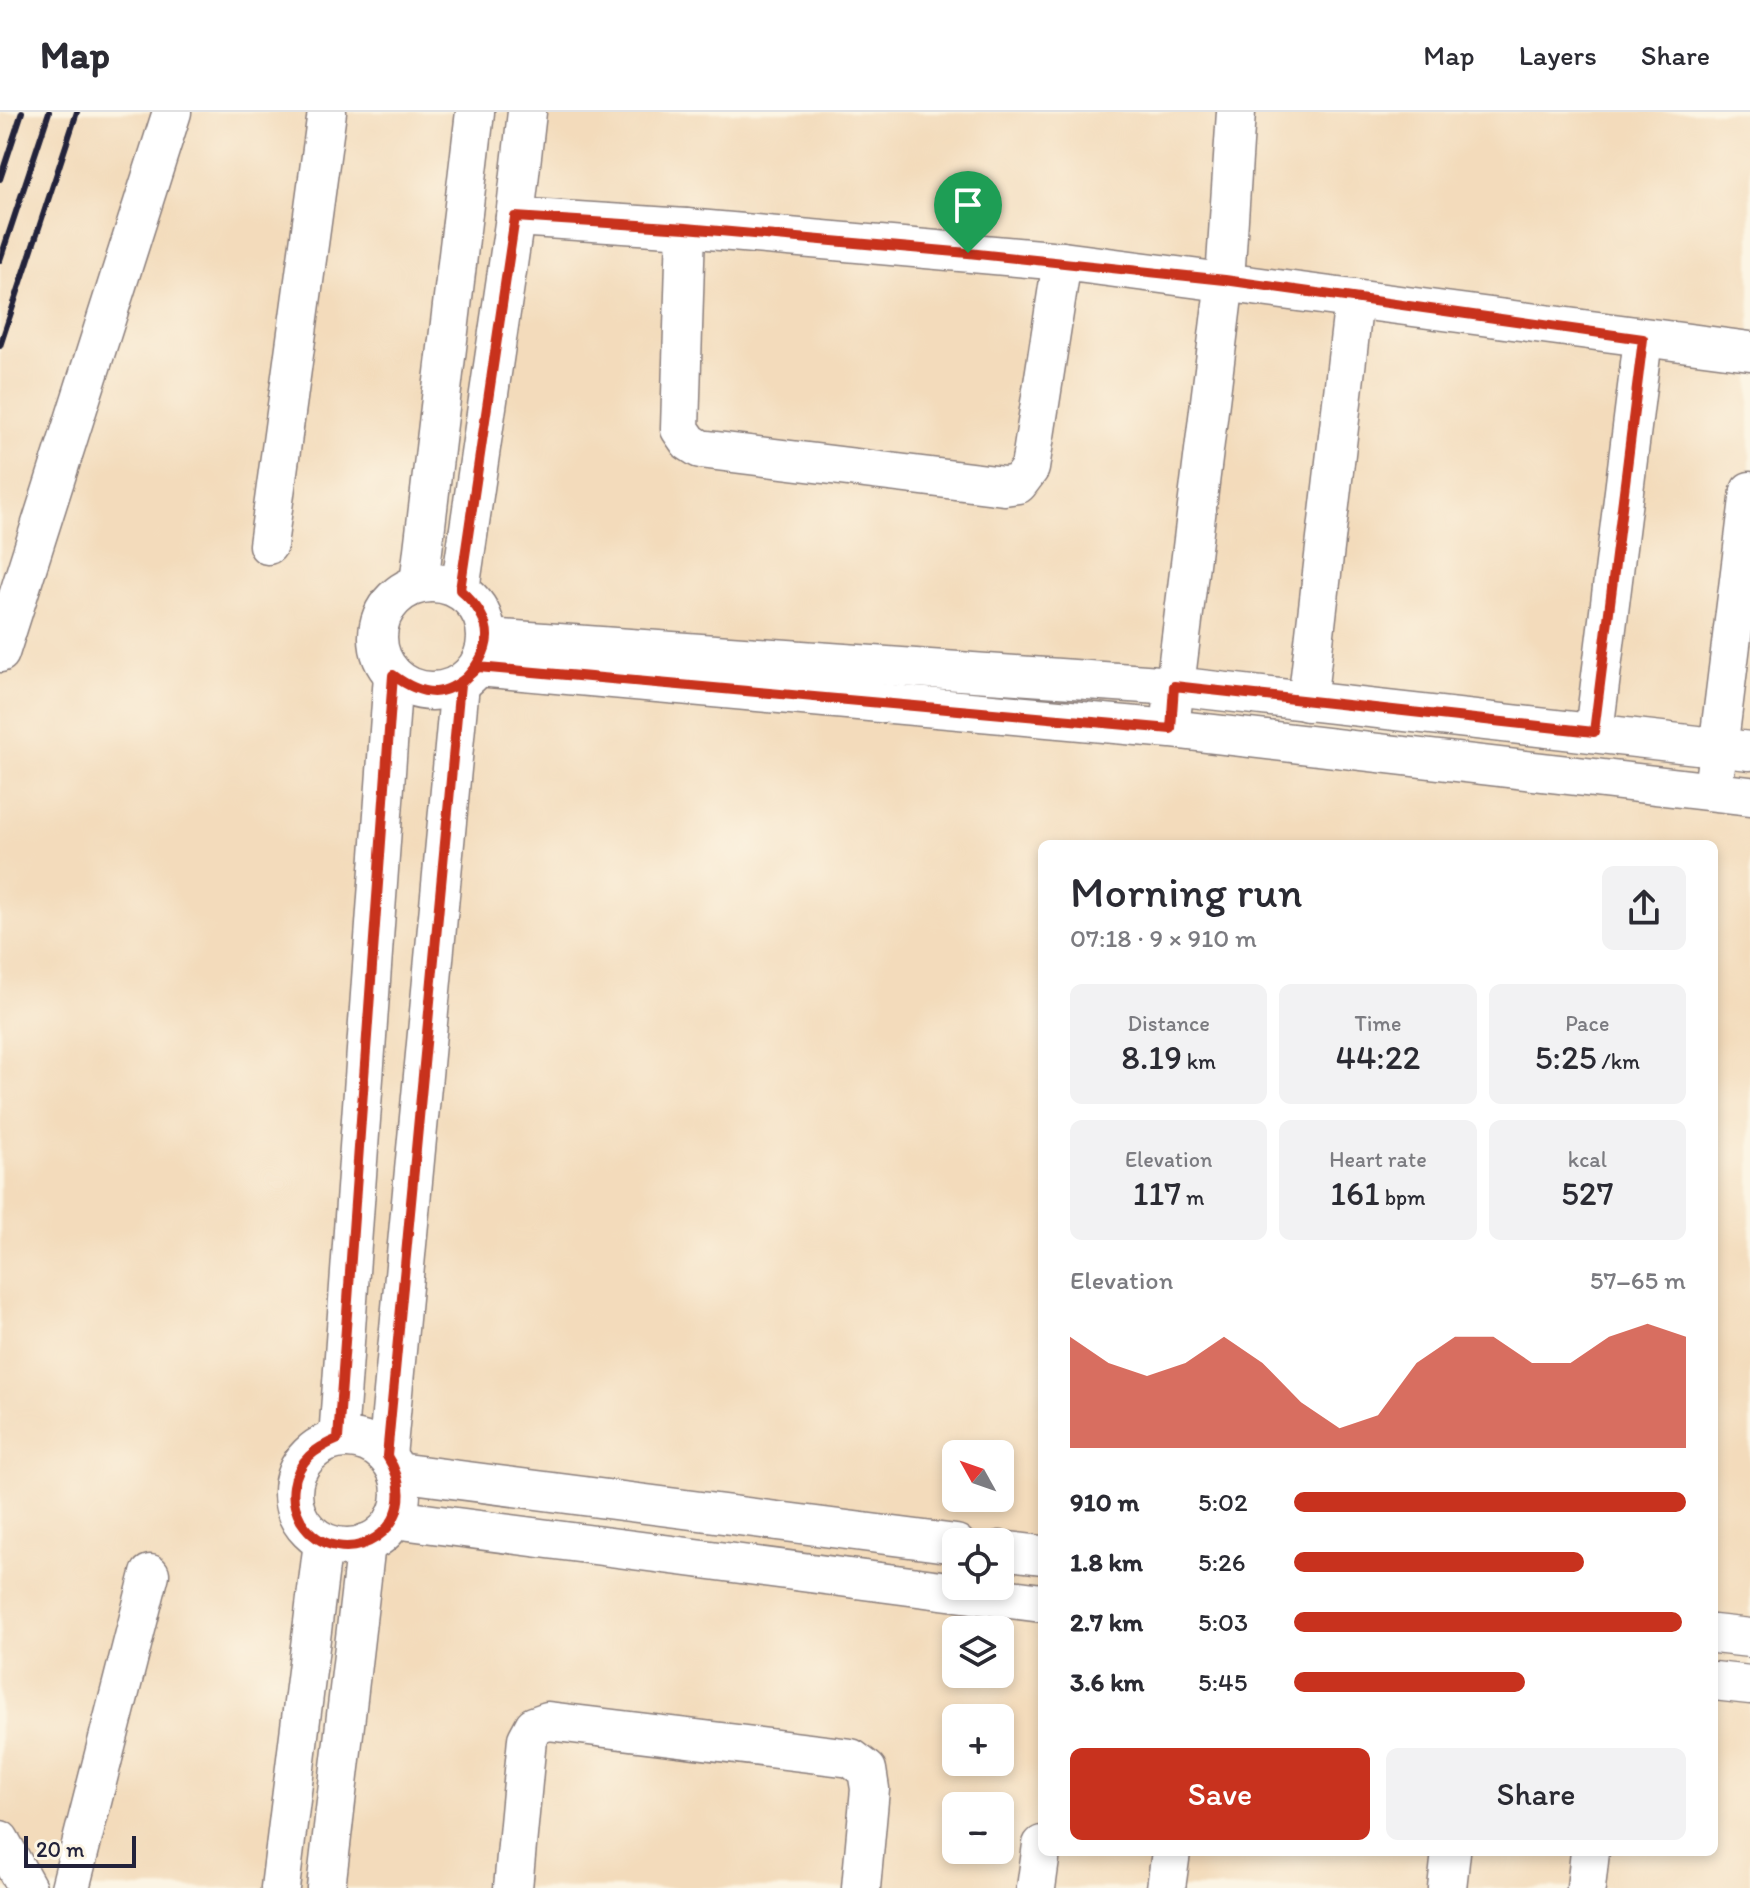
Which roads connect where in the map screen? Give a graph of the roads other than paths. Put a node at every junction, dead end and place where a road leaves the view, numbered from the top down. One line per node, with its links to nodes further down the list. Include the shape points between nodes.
1 (172, 112): 17 (street)
2 (327, 112): 14 (street)
3 (475, 112): 15 (street)
4 (527, 112): 6 (street)
5 (1236, 112): 9 (street)
6 (515, 217): 7 (street); 16 (street)
7 (686, 228): 8 (street); 8 (street, via 680,429 689,442 700,449 1004,486 1018,484 1030,468)
8 (1062, 261): 9 (street)
9 (1225, 280): 10 (street); 20 (street)
10 (1354, 299): 11 (street); 21 (street)
11 (1643, 339): 12 (street); 23 (street)
12 (1750, 351)
13 (1750, 491): 24 (street)
14 (268, 545)
15 (419, 584): 16 (street, via 437,582); 19 (street, via 399,594 379,625 378,645)
16 (460, 590): 18 (street, via 484,619)
17 (0, 653)
18 (475, 663): 19 (street, via 442,691 408,686); 20 (street); 22 (street); 28 (street)
19 (393, 675): 27 (street)
20 (1174, 686): 21 (street); 22 (street)
21 (1307, 702): 23 (street)
22 (1171, 729): 25 (street)
23 (1594, 732): 24 (street)
24 (1734, 749): 25 (street)
25 (1713, 791): 26 (street)
26 (1750, 796)
27 (338, 1439): 28 (street, via 374,1445); 30 (street, via 305,1459 293,1495 302,1522)
28 (392, 1464): 29 (street, via 401,1495); 31 (street)
29 (394, 1519): 32 (street, via 383,1534); 36 (street)
30 (323, 1542): 32 (street, via 352,1547); 48 (street)
31 (942, 1542)
32 (366, 1543): 49 (street)
33 (1014, 1552): 34 (street)
34 (1038, 1555)
35 (150, 1574): 47 (street)
36 (1038, 1602)
37 (1718, 1634): 38 (street)
38 (1750, 1638)
39 (1718, 1681): 40 (street)
40 (1750, 1685)
41 (0, 1840): 46 (street)
42 (1040, 1856): 52 (street)
43 (1170, 1856): 53 (street)
44 (1451, 1856): 54 (street)
45 (1590, 1856): 55 (street)
46 (27, 1888)
47 (70, 1888)
48 (280, 1888)
49 (326, 1888)
50 (513, 1888): 51 (street, via 527,1739 534,1726 548,1721 851,1758 867,1770 870,1789)
51 (861, 1888)
52 (1036, 1888)
53 (1166, 1888)
54 (1447, 1888)
55 (1586, 1888)

